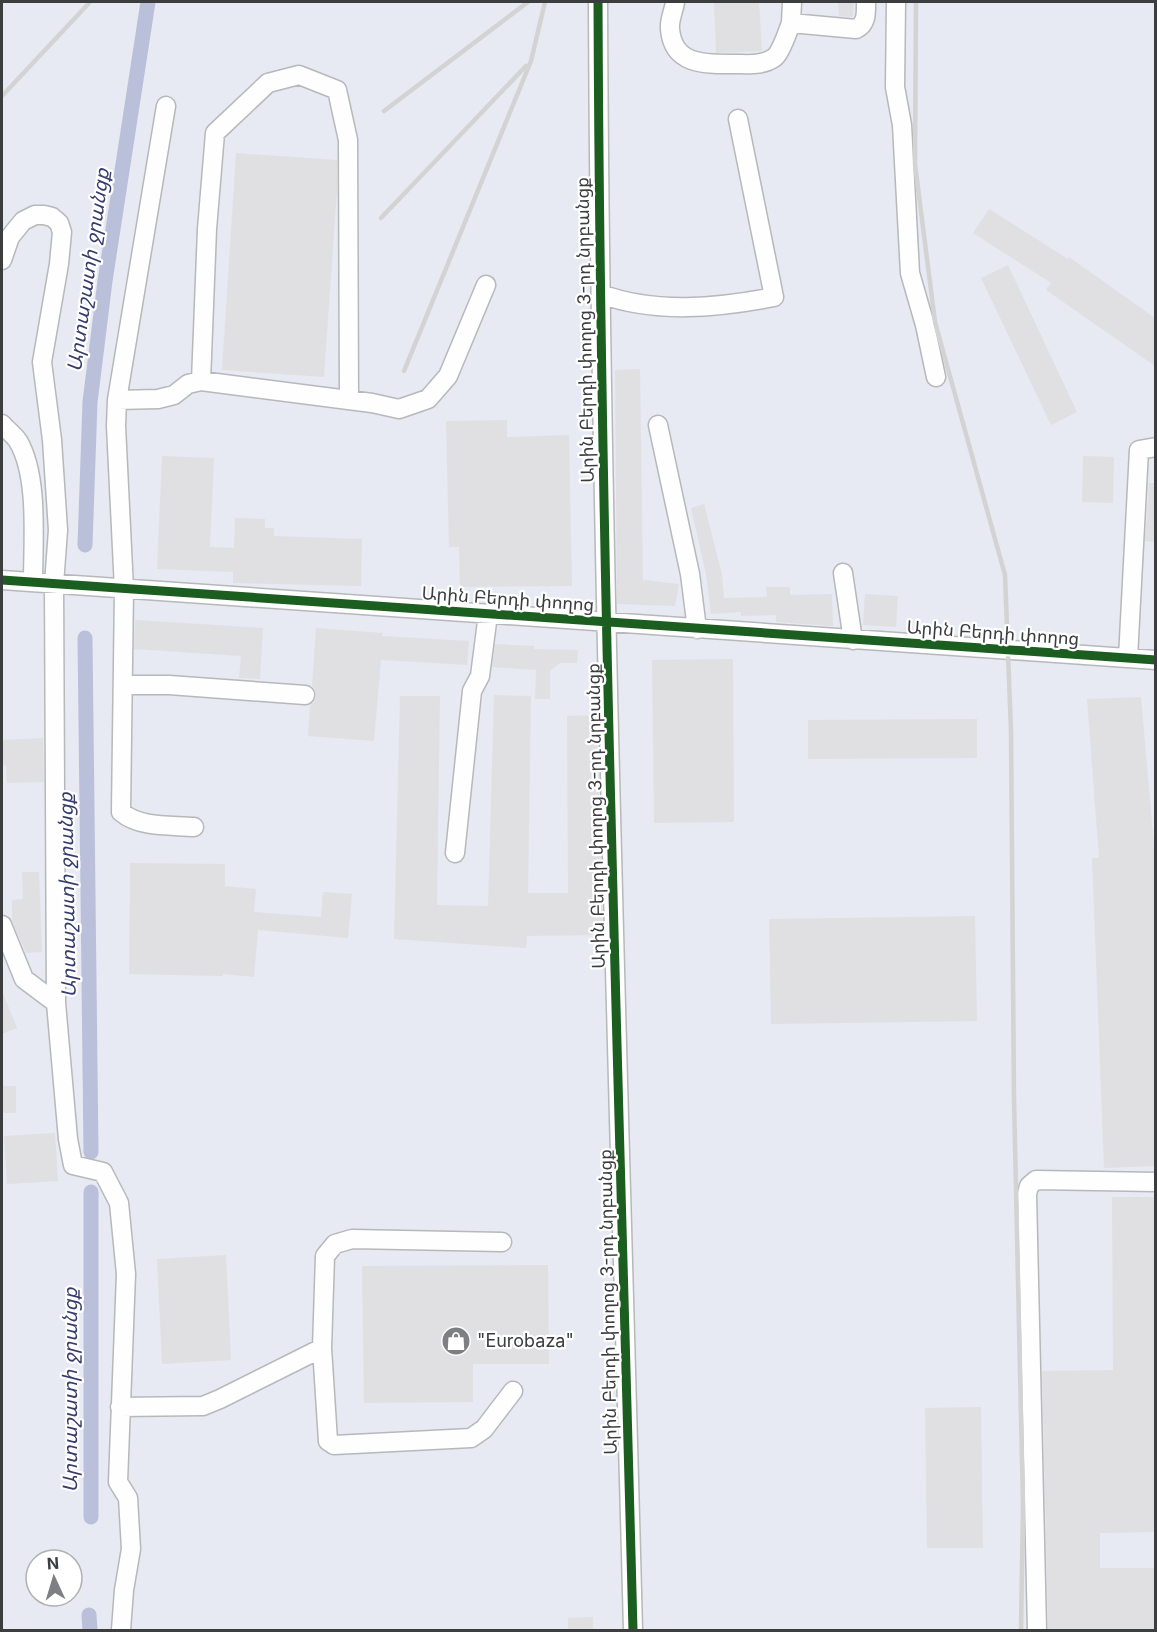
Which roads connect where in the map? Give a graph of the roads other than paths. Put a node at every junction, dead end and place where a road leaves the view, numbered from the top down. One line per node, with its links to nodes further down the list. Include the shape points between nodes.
1 (598, 2): 11 (street, Արին Բերդի փողոց 3-րդ նրբանցք)
2 (675, 2): 6 (street, via 670,27 673,40 679,52 701,64 766,62 777,55)
3 (792, 2): 6 (street)
4 (866, 2): 6 (street, via 865,20 856,29)
5 (896, 2): 12 (street, via 895,87 902,125 910,273)
6 (791, 23)
7 (166, 106): 14 (street)
8 (738, 119): 11 (street, via 774,297 668,306 620,301)
9 (2, 260): 22 (street, via 10,237 23,221 44,215 59,223 59,264 42,362 58,530)
10 (486, 285): 15 (street, via 448,376 428,399 399,409)
11 (601, 294): 25 (street, Արին Բերդի փողոց 3-րդ նրբանցք)
12 (936, 376)
13 (201, 381): 14 (street, via 158,399); 15 (street); 15 (street, via 215,133 268,83 299,75 337,90 348,140)
14 (117, 400): 23 (street)
15 (349, 400)
16 (2, 424): 21 (street, via 17,440 27,461)
17 (658, 425): 26 (street, via 690,574)
18 (1155, 447): 28 (street, via 1139,450)
19 (843, 573): 27 (street)
20 (2, 580): 21 (street, Արին Բերդի փողոց)
21 (33, 582): 22 (street, Արին Բերդի փողոց)
22 (54, 584): 23 (street, Արին Բերդի փողոց); 35 (street)
23 (124, 589): 24 (street, Արին Բերդի փողոց); 30 (street)
24 (488, 614): 25 (street, Արին Բերդի փողոց); 33 (street, via 480,676 472,691)
25 (608, 622): 26 (street, Արին Բերդի փողոց); 42 (street, Արին Բերդի փողոց 3-րդ նրբանցք)
26 (697, 629): 27 (street, Արին Բերդի փողոց)
27 (853, 640): 28 (street, Արին Բերդի փողոց)
28 (1128, 658): 29 (street, Արին Բերդի փողոց)
29 (1155, 660)
30 (124, 685): 31 (street); 32 (street, via 121,812 129,819 146,823)
31 (305, 695)
32 (194, 827)
33 (455, 853)
34 (2, 925): 35 (street, via 24,979)
35 (56, 1003): 40 (street, via 73,1165 103,1172 118,1203 126,1275)
36 (1155, 1182): 43 (street, via 1036,1180 1029,1186)
37 (502, 1242): 38 (street, via 352,1239 335,1244 325,1256)
38 (322, 1348): 39 (street, via 328,1442 334,1445 471,1438 484,1429); 40 (street, via 203,1406)
39 (513, 1391)
40 (120, 1407): 41 (street, via 118,1482 128,1498 131,1549)
41 (121, 1630)
42 (633, 1630)
43 (1037, 1630)

